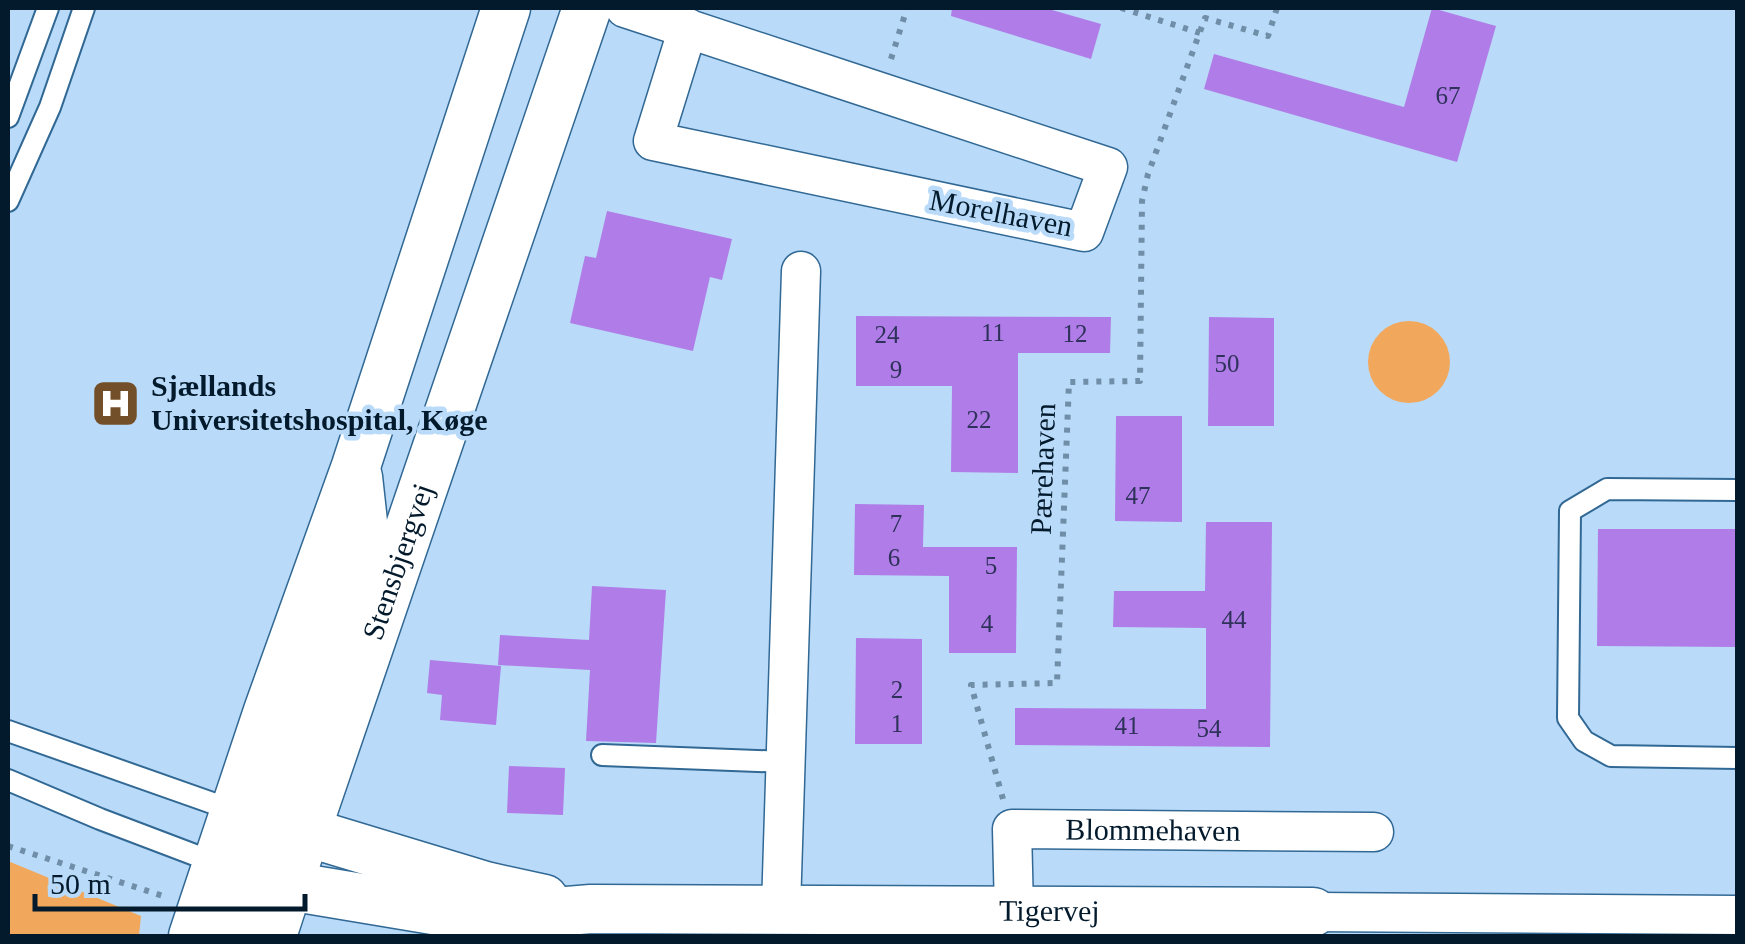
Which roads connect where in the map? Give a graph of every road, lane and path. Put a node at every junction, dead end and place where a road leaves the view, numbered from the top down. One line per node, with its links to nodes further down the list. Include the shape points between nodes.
1 (48, 8): 12 (lane)
2 (84, 8): 13 (lane)
3 (506, 8): 21 (street, Stensbjergvej, via 356,466)
4 (587, 8): 21 (street, Stensbjergvej)
5 (625, 8): 9 (street, Morelhaven)
6 (906, 8): 11 (path)
7 (1121, 8): 10 (path)
8 (1277, 8): 10 (path, via 1268,36 1205,18)
9 (688, 28): 11 (street, Morelhaven); 11 (street, Morelhaven, via 653,141 1084,232 1108,167)
10 (1200, 33): 22 (path, Pærehaven, via 1142,200 1140,381 1069,382 1057,683 971,685)
11 (881, 94)
12 (8, 117)
13 (8, 201)
14 (801, 270): 19 (street)
15 (1738, 490): 18 (lane, via 1607,489 1570,511 1568,718 1584,741 1611,756)
16 (8, 732): 21 (lane)
17 (602, 755): 19 (lane)
18 (1738, 758)
19 (786, 762): 28 (street)
20 (8, 780): 25 (lane)
21 (271, 821): 25 (street, Stensbjergvej); 25 (street, Stensbjergvej); 26 (street, Tigervej, via 485,886)
22 (1012, 829): 23 (street, Blommehaven); 29 (street)
23 (1374, 832)
24 (8, 846): 33 (path)
25 (252, 875): 26 (street, Tigervej, via 480,918); 33 (street, Stensbjergvej); 34 (street, Stensbjergvej)
26 (591, 909): 28 (street, Tigervej)
27 (1738, 916): 32 (street, Tigervej)
28 (784, 920): 29 (street, Tigervej)
29 (1014, 923): 30 (street, Tigervej)
30 (1099, 923): 31 (street, Tigervej)
31 (1295, 924): 32 (street, Tigervej)
32 (1622, 925)
33 (209, 927)
34 (272, 936)

